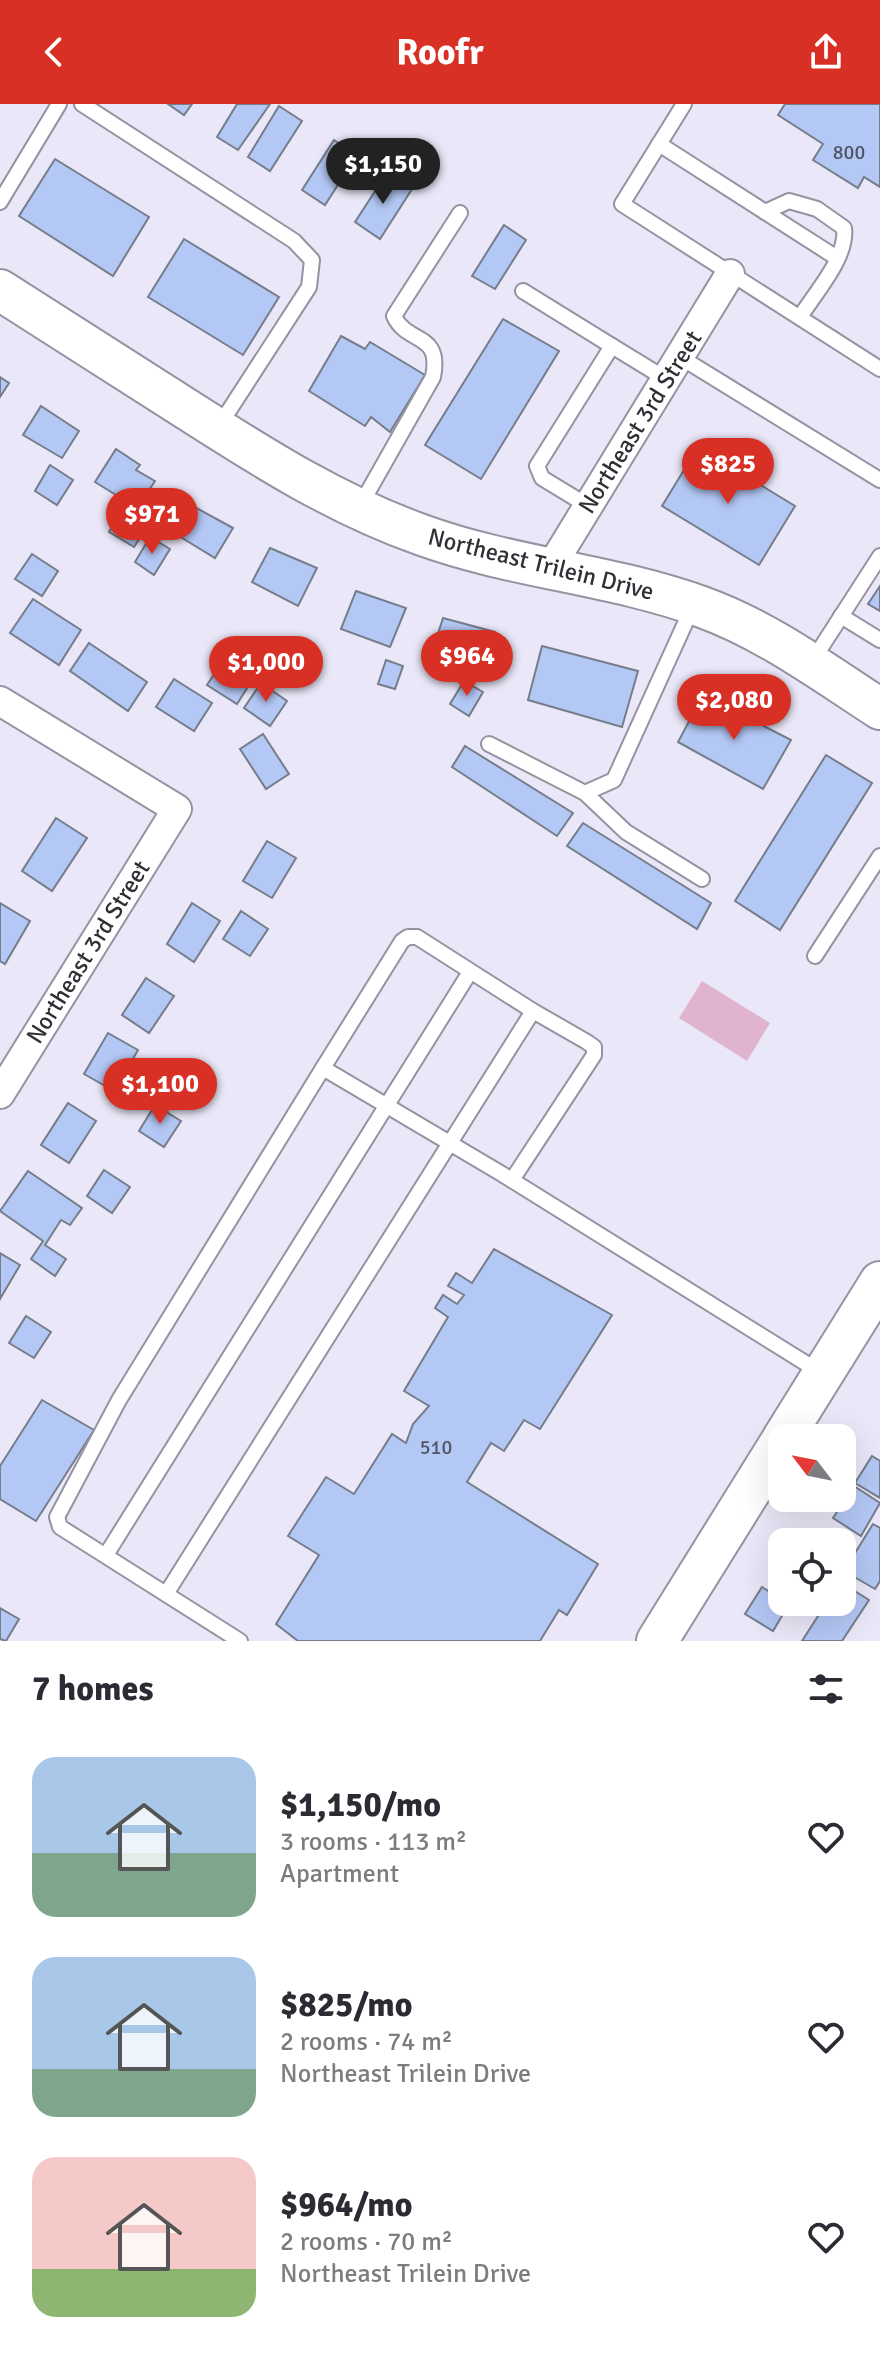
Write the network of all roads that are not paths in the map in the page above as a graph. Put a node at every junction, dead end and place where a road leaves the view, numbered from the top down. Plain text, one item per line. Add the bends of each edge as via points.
1 (59, 104) edge
2 (82, 104) edge
3 (684, 104) edge
4 (659, 144) junction
5 (0, 202) edge
6 (765, 212) junction
7 (460, 213) dead end
8 (837, 258) junction
9 (730, 274) junction
10 (0, 290) edge
11 (523, 291) dead end
12 (800, 317) junction
13 (612, 346) junction
14 (673, 368) junction
15 (880, 369) edge
16 (217, 429) junction
17 (880, 480) edge
18 (588, 506) junction
19 (357, 509) junction
20 (880, 556) edge
21 (549, 570) junction
22 (694, 604) junction
23 (841, 616) junction
24 (880, 640) edge
25 (810, 664) junction
26 (0, 701) edge
27 (880, 709) edge
28 (489, 744) dead end
29 (585, 793) junction
30 (880, 856) edge
31 (702, 879) dead end
32 (815, 956) dead end
33 (470, 972) junction
34 (533, 1011) junction
35 (323, 1068) junction
36 (0, 1094) edge
37 (387, 1106) junction
38 (448, 1142) junction
39 (512, 1180) junction
40 (880, 1282) edge
41 (823, 1374) junction
42 (791, 1424) edge
43 (768, 1462) edge
44 (106, 1555) junction
45 (166, 1594) junction
46 (240, 1641) edge
47 (657, 1641) edge

1 - 5 lane
2 - 16 lane via 294,241 312,260 309,287
3 - 4 lane
4 - 6 lane
4 - 9 lane via 622,204
6 - 8 lane
6 - 8 lane via 789,201 825,214 844,228
7 - 19 lane via 394,316 429,343 436,361 433,377
8 - 12 lane
9 - 12 lane
9 - 14 street, Northeast 3rd Street
10 - 16 street, Northeast Trilein Drive
11 - 13 lane
12 - 15 lane
13 - 14 lane
13 - 18 lane via 537,466 542,478
14 - 17 lane
14 - 18 street, Northeast 3rd Street
16 - 19 street, Northeast Trilein Drive
18 - 21 street, Northeast 3rd Street
19 - 21 street, Northeast Trilein Drive via 422,536
20 - 23 lane
21 - 22 street, Northeast Trilein Drive
22 - 25 street, Northeast Trilein Drive via 747,626
22 - 29 lane via 614,780
23 - 24 lane
23 - 25 lane
25 - 27 street, Northeast Trilein Drive
26 - 36 street, Northeast 3rd Street via 177,809
28 - 29 lane
29 - 31 lane via 626,832
30 - 32 lane
33 - 34 lane
33 - 35 lane via 417,937 408,937
33 - 37 lane
34 - 38 lane
34 - 39 lane via 594,1047 594,1055
35 - 37 lane
35 - 44 lane via 119,1400 57,1517 60,1527
37 - 38 lane
37 - 44 lane
38 - 39 lane
38 - 45 lane
39 - 41 lane
40 - 41 street
41 - 42 street
43 - 47 street
44 - 45 lane
45 - 46 lane

